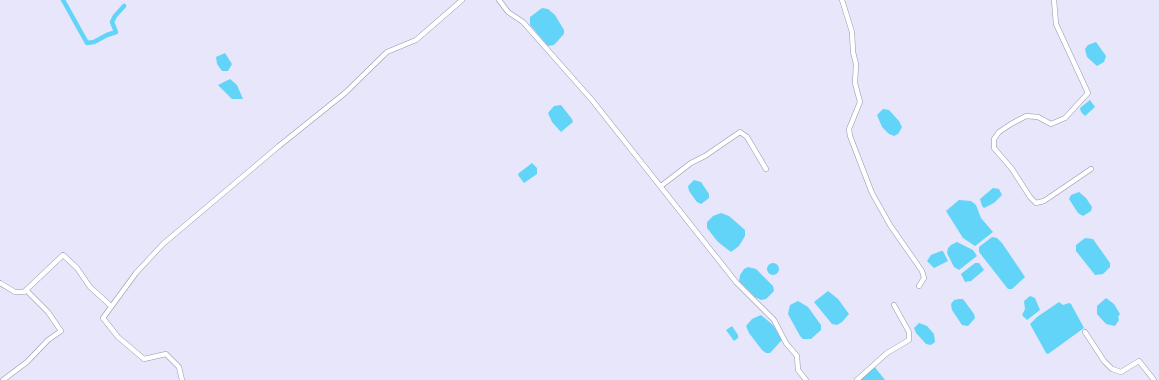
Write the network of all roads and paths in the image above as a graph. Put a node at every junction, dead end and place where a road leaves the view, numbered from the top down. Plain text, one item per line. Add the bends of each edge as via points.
1 (462, 0) edge
2 (499, 0) edge
3 (842, 0) edge
4 (1054, 0) edge
5 (766, 169) dead end
6 (1091, 169) dead end
7 (661, 186) junction
8 (0, 283) edge
9 (919, 286) dead end
10 (26, 290) junction
11 (894, 305) dead end
12 (111, 306) junction
13 (1085, 332) dead end
14 (3, 380) edge
15 (182, 380) edge
16 (806, 380) edge
17 (857, 380) edge
18 (1154, 380) edge

1 - 12 street via 416,40 387,52 332,106 279,146 163,244 136,272
2 - 7 street via 508,12 523,22 592,100
3 - 9 street via 852,32 852,52 856,64 855,83 860,102 849,129 850,136 872,193 890,225 922,271 924,278
4 - 6 street via 1056,24 1088,93 1065,118 1051,124 1038,117 1026,116 1011,124 994,139 994,148 1036,203 1049,199
5 - 7 street via 748,137 740,132 691,163
7 - 16 street via 736,282 774,320 786,343 797,356 798,370
8 - 10 street via 15,292
10 - 12 street via 63,255 77,268 90,287
10 - 14 street via 48,312 61,331
11 - 17 street via 909,332 909,340 875,362
12 - 15 street via 103,318 118,337 144,359 166,354 179,367
13 - 18 street via 1112,369 1121,372 1139,361

